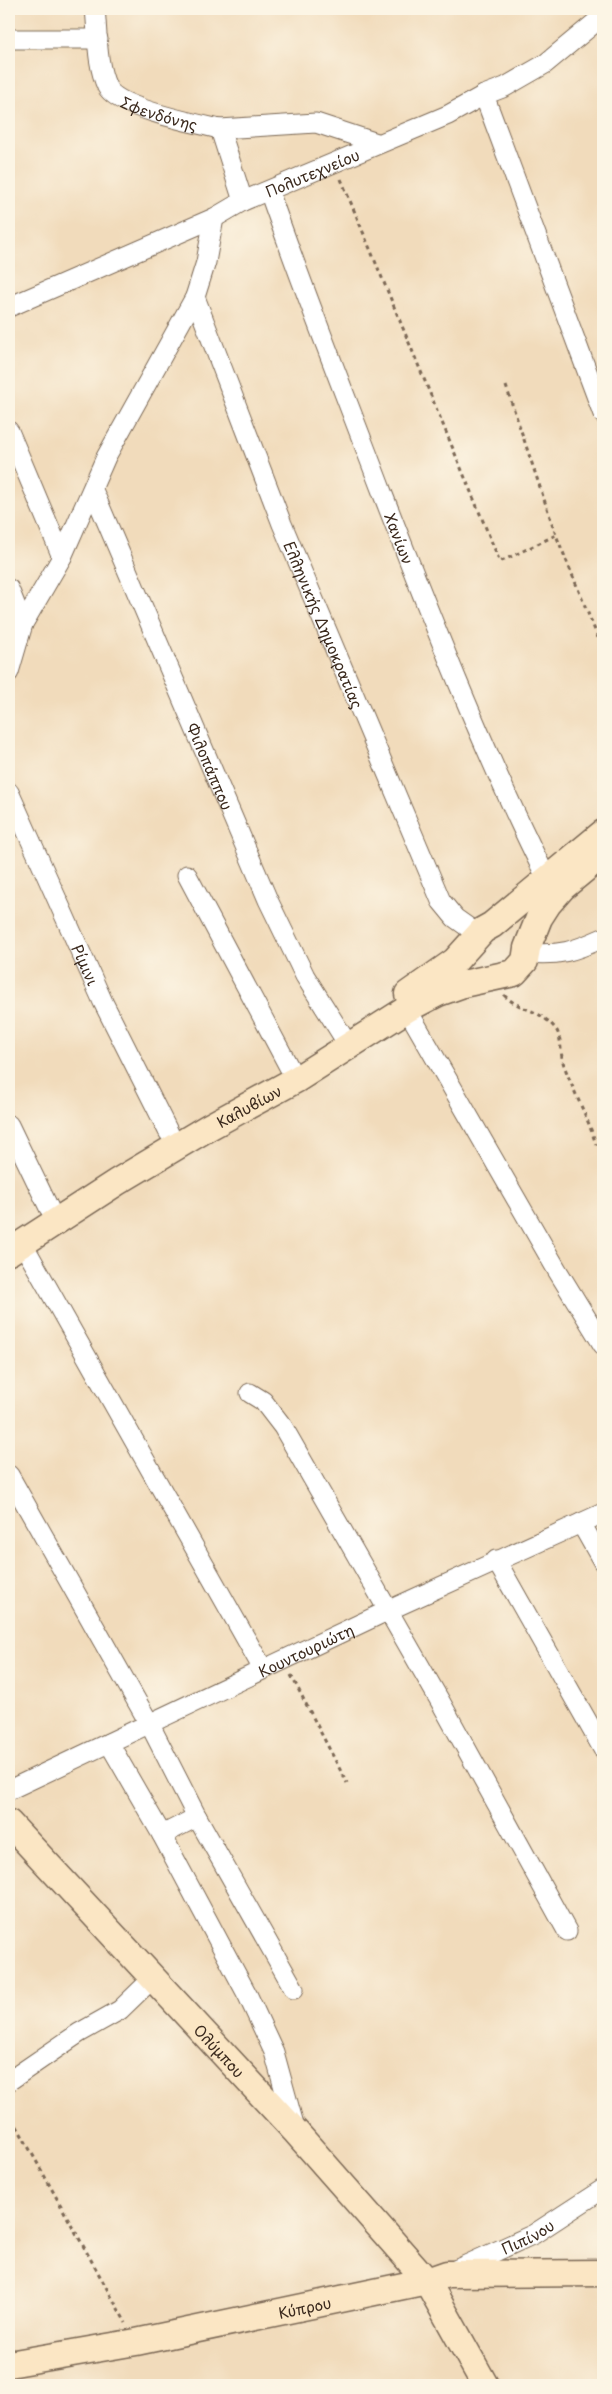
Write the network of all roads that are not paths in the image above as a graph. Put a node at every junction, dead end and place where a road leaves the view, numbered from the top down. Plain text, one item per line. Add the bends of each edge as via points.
1 (95, 9) edge
2 (603, 16) edge
3 (9, 39) edge
4 (98, 39) junction
5 (484, 95) junction
6 (220, 128) junction
7 (378, 143) junction
8 (269, 190) junction
9 (243, 200) junction
10 (214, 218) junction
11 (195, 298) junction
12 (9, 307) edge
13 (603, 414) edge
14 (9, 431) edge
15 (93, 490) junction
16 (62, 556) junction
17 (9, 589) edge
18 (24, 624) junction
19 (9, 672) edge
20 (9, 792) edge
21 (603, 833) edge
22 (603, 854) edge
23 (187, 875) dead end
24 (547, 879) junction
25 (483, 933) junction
26 (603, 938) edge
27 (527, 951) junction
28 (502, 976) junction
29 (407, 1010) junction
30 (342, 1035) junction
31 (290, 1067) junction
32 (9, 1125) edge
33 (169, 1132) junction
34 (49, 1208) junction
35 (13, 1244) edge
36 (603, 1345) edge
37 (250, 1393) dead end
38 (9, 1475) edge
39 (603, 1513) edge
40 (580, 1523) junction
41 (496, 1560) junction
42 (603, 1562) edge
43 (387, 1611) junction
44 (264, 1669) junction
45 (149, 1723) junction
46 (108, 1743) junction
47 (603, 1749) edge
48 (9, 1790) edge
49 (197, 1817) junction
50 (9, 1823) edge
51 (162, 1835) junction
52 (567, 1930) dead end
53 (153, 1978) junction
54 (294, 1989) dead end
55 (9, 2081) edge
56 (296, 2132) junction
57 (603, 2189) edge
58 (603, 2274) edge
59 (437, 2277) junction
60 (9, 2364) edge
61 (485, 2385) edge

1 - 4 street, Σφενδόνης
2 - 5 street, Πολυτεχνείου via 545,64
3 - 4 street
4 - 6 street, Σφενδόνης via 98,57 108,90 125,101 169,118
5 - 7 street, Πολυτεχνείου via 448,115
5 - 13 street
6 - 7 street via 316,123
6 - 9 street
7 - 8 street, Πολυτεχνείου
8 - 9 street, Πολυτεχνείου
8 - 24 street, Χανίων via 306,296 422,594 511,806
9 - 10 street, Πολυτεχνείου
10 - 11 street
10 - 12 street, Πολυτεχνείου
11 - 15 street via 106,457
11 - 25 street, Ελληνικής Δημοκρατίας via 282,524 441,901 456,918
14 - 16 street
15 - 16 street
15 - 30 street, Φιλοπάππου via 268,900 305,976
16 - 18 street
17 - 18 street
18 - 19 street
20 - 33 street, Ρίμινι via 103,1002
21 - 24 main road, Καλυβίων
22 - 27 main road, Καλυβίων via 548,904 539,918
23 - 31 street
24 - 25 main road, Καλυβίων
25 - 27 main road via 500,923 516,928 522,934
25 - 28 main road via 475,955 478,963 490,974
25 - 30 main road, Καλυβίων via 455,961 415,990
26 - 27 street via 572,952 544,955
27 - 28 main road, Καλυβίων via 521,968
28 - 29 main road, Καλυβίων via 463,984
29 - 35 main road, Καλυβίων via 305,1074
29 - 36 street
30 - 31 main road, Καλυβίων
31 - 33 main road, Καλυβίων
32 - 34 street
33 - 34 main road, Καλυβίων
34 - 35 main road, Καλυβίων
35 - 44 street
37 - 43 street via 262,1401 283,1427
38 - 45 street
39 - 40 street, Κουντουριώτη
40 - 41 street, Κουντουριώτη
40 - 42 street
41 - 43 street, Κουντουριώτη
41 - 47 street
43 - 44 street, Κουντουριώτη
43 - 52 street
44 - 45 street, Κουντουριώτη
45 - 46 street, Κουντουριώτη
45 - 49 street
46 - 48 street, Κουντουριώτη
46 - 51 street
49 - 51 street
49 - 54 street
50 - 53 main road, Ολύμπου
51 - 56 street via 274,2052
53 - 55 street via 120,2010 79,2033
53 - 56 main road, Ολύμπου
56 - 59 main road, Ολύμπου
57 - 59 street, Πιπίνου via 534,2234
58 - 59 main road, Κύπρου
59 - 60 main road, Κύπρου via 136,2342
59 - 61 main road, Ολύμπου

